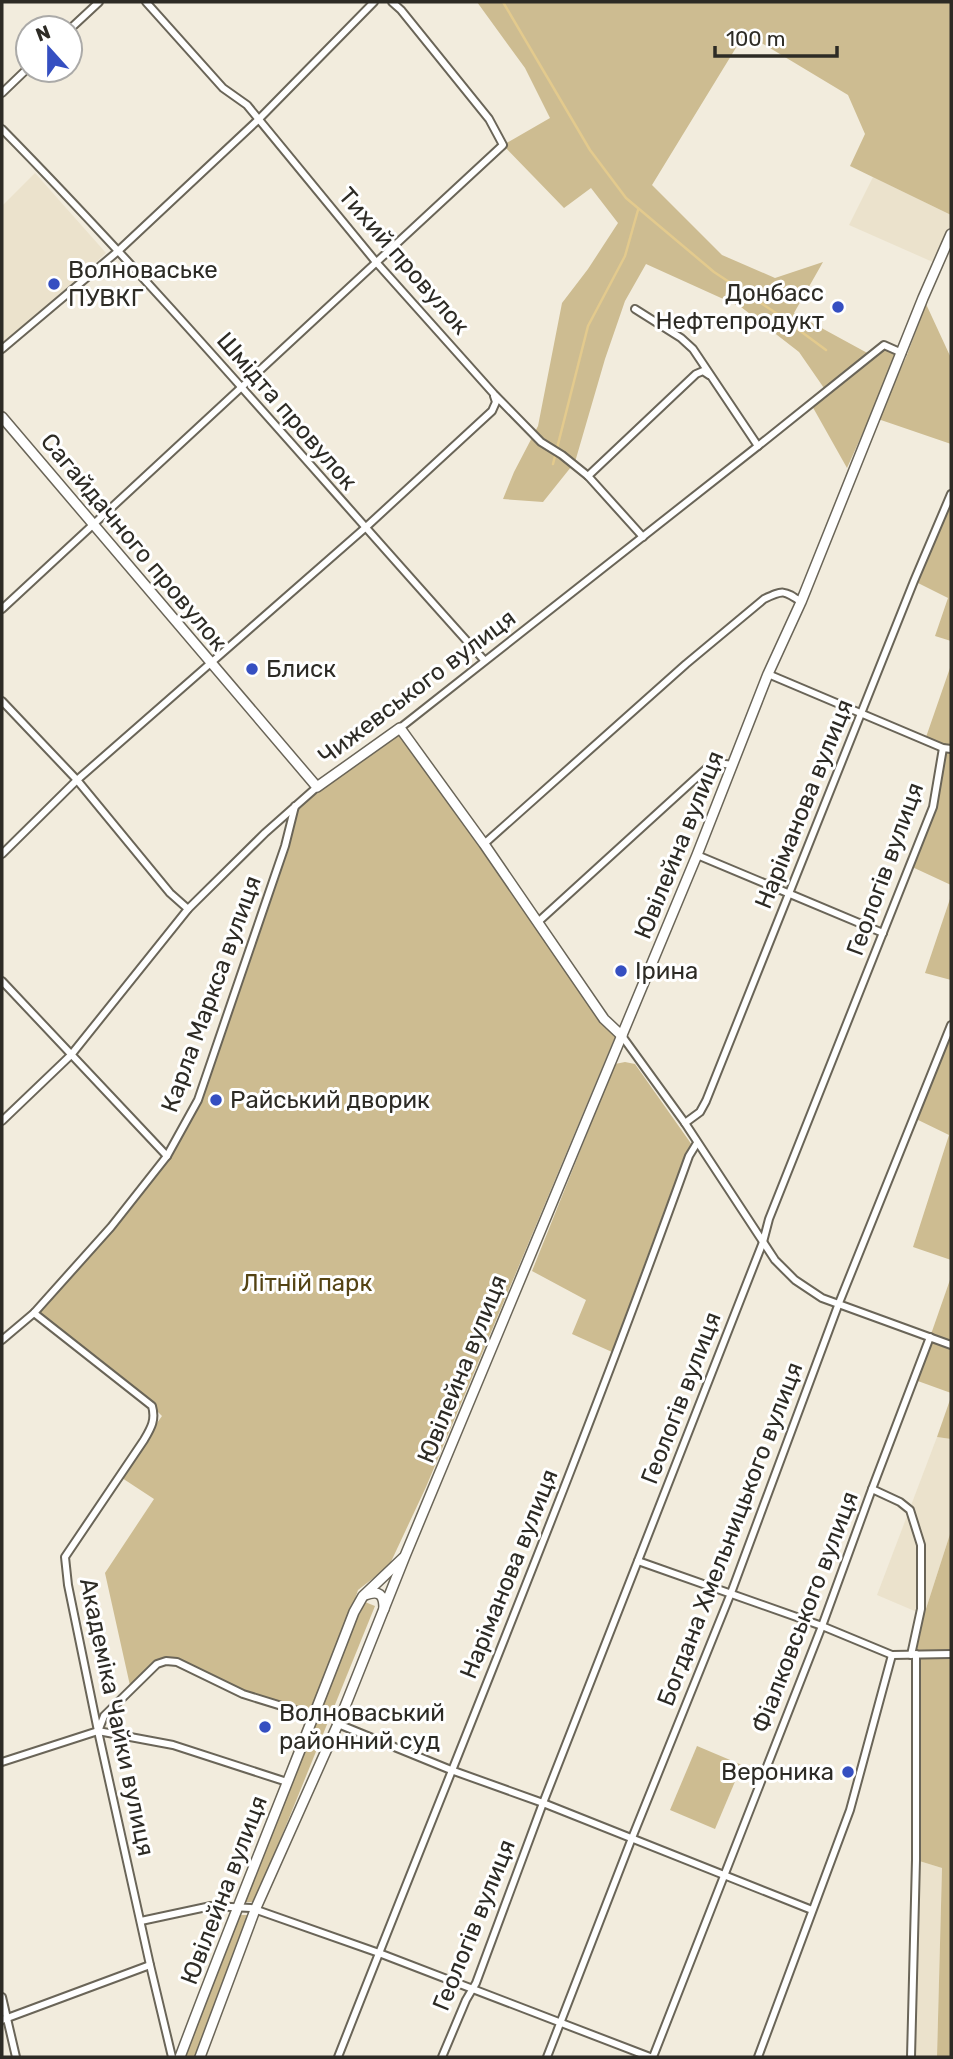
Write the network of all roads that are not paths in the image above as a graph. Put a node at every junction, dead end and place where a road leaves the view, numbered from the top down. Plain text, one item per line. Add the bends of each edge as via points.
1 (99, 2) edge
2 (146, 2) edge
3 (374, 2) edge
4 (393, 2) edge
5 (84, 16) edge
6 (259, 120) junction
7 (2, 129) edge
8 (951, 234) edge
9 (117, 252) junction
10 (376, 262) junction
11 (635, 309) dead end
12 (2, 349) edge
13 (902, 354) junction
14 (711, 376) junction
15 (242, 387) junction
16 (494, 394) junction
17 (2, 417) edge
18 (758, 446) junction
19 (588, 476) junction
20 (951, 494) edge
21 (93, 523) junction
22 (365, 528) junction
23 (643, 537) junction
24 (801, 602) junction
25 (2, 609) edge
26 (484, 660) junction
27 (211, 663) junction
28 (768, 674) junction
29 (2, 701) edge
30 (862, 713) junction
31 (400, 728) junction
32 (947, 749) edge
33 (733, 765) junction
34 (77, 780) junction
35 (317, 787) junction
36 (295, 806) junction
37 (484, 844) junction
38 (2, 854) edge
39 (697, 855) junction
40 (788, 894) junction
41 (188, 909) junction
42 (538, 922) junction
43 (883, 933) junction
44 (2, 981) edge
45 (951, 1025) edge
46 (622, 1036) junction
47 (71, 1055) junction
48 (2, 1121) edge
49 (685, 1123) junction
50 (697, 1143) junction
51 (167, 1156) junction
52 (763, 1242) junction
53 (839, 1303) junction
54 (34, 1313) junction
55 (930, 1337) junction
56 (2, 1340) edge
57 (951, 1345) edge
58 (872, 1489) junction
59 (405, 1556) junction
60 (638, 1560) junction
61 (731, 1593) junction
62 (363, 1596) junction
63 (384, 1611) junction
64 (822, 1626) junction
65 (914, 1654) junction
66 (951, 1654) edge
67 (892, 1655) junction
68 (314, 1716) junction
69 (338, 1724) junction
70 (98, 1731) junction
71 (2, 1762) edge
72 (451, 1770) junction
73 (287, 1782) junction
74 (543, 1803) junction
75 (632, 1838) junction
76 (726, 1875) junction
77 (237, 1907) junction
78 (256, 1910) junction
79 (812, 1910) junction
80 (141, 1921) junction
81 (379, 1953) junction
82 (150, 1965) junction
83 (472, 1988) junction
84 (2, 1997) edge
85 (4, 2019) edge
86 (560, 2022) junction
87 (16, 2057) edge
88 (172, 2057) edge
89 (180, 2057) edge
90 (200, 2057) edge
91 (338, 2057) edge
92 (442, 2057) edge
93 (547, 2057) edge
94 (652, 2057) edge
95 (758, 2057) edge
96 (912, 2057) edge

1 - 5 street
2 - 6 street, Тихий провулок via 223,88
3 - 6 street
4 - 10 street via 489,119 503,145
6 - 9 street
6 - 10 street, Тихий провулок
7 - 9 street, Шмідта провулок
8 - 13 street, Ювілейна вулиця
9 - 12 street
9 - 15 street, Шмідта провулок
10 - 15 street
10 - 16 street, Тихий провулок
11 - 14 street via 681,338
13 - 18 street, Чижевського вулиця via 884,345
13 - 24 street, Ювілейна вулиця
14 - 18 street
14 - 19 street via 703,371 696,374
15 - 21 street
15 - 22 street, Шмідта провулок
16 - 19 street, Тихий провулок via 541,442
16 - 22 street via 492,411
17 - 21 street, Сагайдачного провулок
18 - 23 street, Чижевського вулиця
19 - 23 street, Тихий провулок
20 - 30 street, Наріманова вулиця
21 - 25 street
21 - 27 street, Сагайдачного провулок
22 - 26 street, Шмідта провулок
22 - 27 street
23 - 26 street, Чижевського вулиця
24 - 28 street, Ювілейна вулиця
24 - 37 street via 786,592 764,599
26 - 31 street, Чижевського вулиця
27 - 34 street
27 - 35 street, Сагайдачного провулок
28 - 30 street
28 - 33 street, Ювілейна вулиця
29 - 34 street
30 - 32 street
30 - 40 street, Наріманова вулиця
31 - 35 street, Чижевського вулиця
31 - 37 street
32 - 43 street, Геологів вулиця via 933,807
33 - 39 street, Ювілейна вулиця
33 - 42 street via 717,763 706,769
34 - 38 street
34 - 41 street
35 - 36 street, Чижевського вулиця
36 - 41 street, Чижевського вулиця
36 - 51 street, Карла Маркса вулиця via 198,1100
37 - 42 street
39 - 40 street
39 - 46 street, Ювілейна вулиця
40 - 43 street
40 - 49 street, Наріманова вулиця via 706,1101
41 - 47 street, Чижевського вулиця
42 - 46 street via 604,1019
43 - 52 street, Геологів вулиця
44 - 47 street
45 - 53 street, Богдана Хмельницького вулиця
46 - 49 street
46 - 59 street, Ювілейна вулиця
47 - 48 street, Чижевського вулиця
47 - 51 street
49 - 50 street
50 - 52 street
50 - 72 street, Наріманова вулиця
51 - 54 street, Карла Маркса вулиця
52 - 53 street via 801,1285
52 - 60 street, Геологів вулиця
53 - 55 street
53 - 61 street, Богдана Хмельницького вулиця
54 - 56 street, Карла Маркса вулиця
54 - 70 street, Академіка Чайки вулиця via 152,1406 154,1415 152,1426 65,1557
55 - 57 street
55 - 58 street, Фіалковського вулиця
58 - 64 street, Фіалковського вулиця
58 - 65 street via 910,1510 921,1545 921,1609
59 - 62 street, Ювілейна вулиця
59 - 63 street, Ювілейна вулиця
60 - 61 street
60 - 74 street, Геологів вулиця
61 - 64 street
61 - 75 street, Богдана Хмельницького вулиця
62 - 63 street via 378,1593
62 - 68 street, Ювілейна вулиця
63 - 69 street, Ювілейна вулиця
64 - 67 street
64 - 76 street, Фіалковського вулиця
65 - 66 street
65 - 67 street
65 - 96 street
67 - 79 street via 850,1810
68 - 70 street via 243,1694 166,1661 157,1664 104,1716
68 - 73 street, Ювілейна вулиця
69 - 72 street
69 - 78 street, Ювілейна вулиця
70 - 71 street
70 - 73 street via 173,1745
70 - 80 street, Академіка Чайки вулиця
72 - 74 street
72 - 81 street, Наріманова вулиця
73 - 77 street, Ювілейна вулиця
74 - 75 street
74 - 83 street, Геологів вулиця
75 - 76 street
75 - 86 street, Богдана Хмельницького вулиця
76 - 79 street
76 - 94 street, Фіалковського вулиця
77 - 78 street
77 - 80 street via 211,1906
77 - 89 street, Ювілейна вулиця
78 - 81 street
78 - 90 street, Ювілейна вулиця
79 - 95 street
80 - 82 street, Академіка Чайки вулиця
81 - 83 street
81 - 91 street, Наріманова вулиця
82 - 85 street
82 - 88 street, Академіка Чайки вулиця
83 - 86 street
83 - 92 street, Геологів вулиця
84 - 85 street
85 - 87 street
86 - 93 street, Богдана Хмельницького вулиця
86 - 94 street

